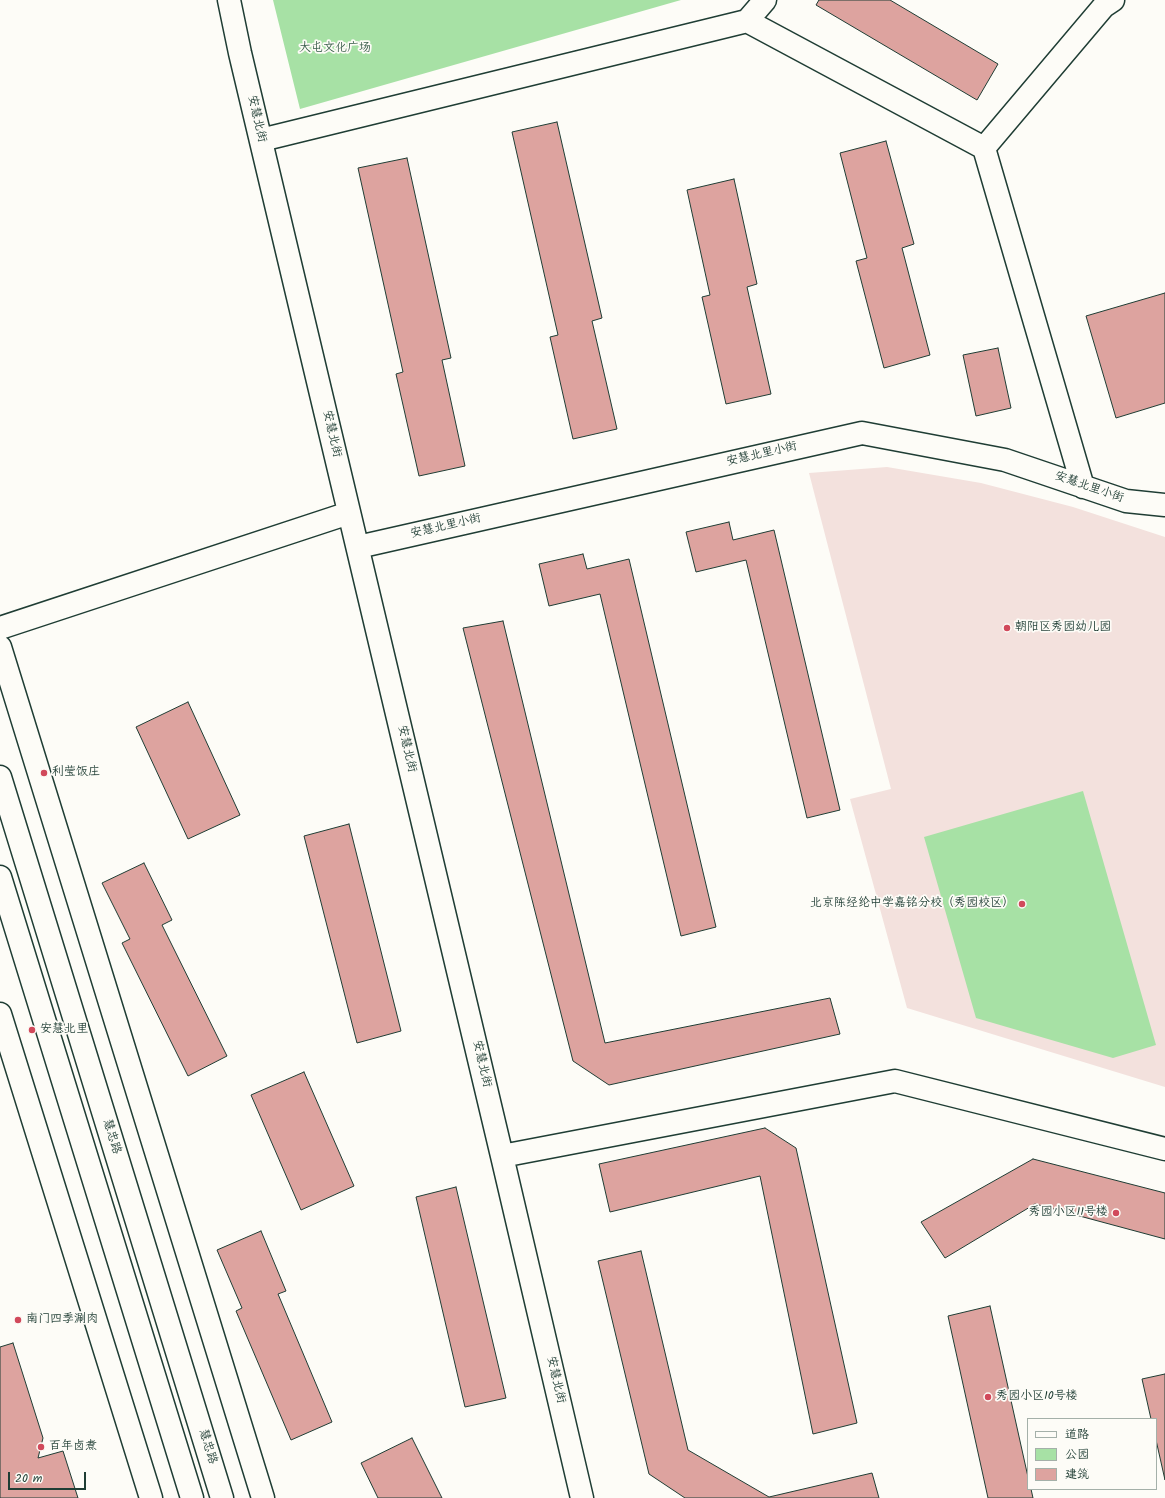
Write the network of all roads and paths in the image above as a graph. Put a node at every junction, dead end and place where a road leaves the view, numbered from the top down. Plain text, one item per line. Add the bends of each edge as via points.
1 (229, 0) edge
2 (766, 0) edge
3 (1113, 0) edge
4 (747, 21) junction
5 (261, 140) junction
6 (984, 148) junction
7 (1083, 487) junction
8 (1165, 505) edge
9 (350, 513) junction
10 (358, 547) junction
11 (0, 628) edge
12 (0, 647) edge
13 (0, 776) edge
14 (0, 878) edge
15 (0, 1014) edge
16 (1165, 1149) edge
17 (502, 1156) junction
18 (151, 1498) edge
19 (192, 1498) edge
20 (222, 1498) edge
21 (263, 1498) edge
22 (582, 1498) edge

1 - 5 street, 安慧北街
2 - 4 street
3 - 6 street via 1104,6
4 - 5 street
4 - 6 street
5 - 9 street, 安慧北街
6 - 7 street
7 - 8 street, 安慧北里小街 via 1126,501
7 - 10 street, 安慧北里小街 via 1005,460 862,433
9 - 10 street, 安慧北街
9 - 11 street
10 - 17 street, 安慧北街
12 - 21 street
13 - 20 street, 慧忠路
14 - 19 street
15 - 18 street
16 - 17 street via 895,1081
17 - 22 street, 安慧北街

